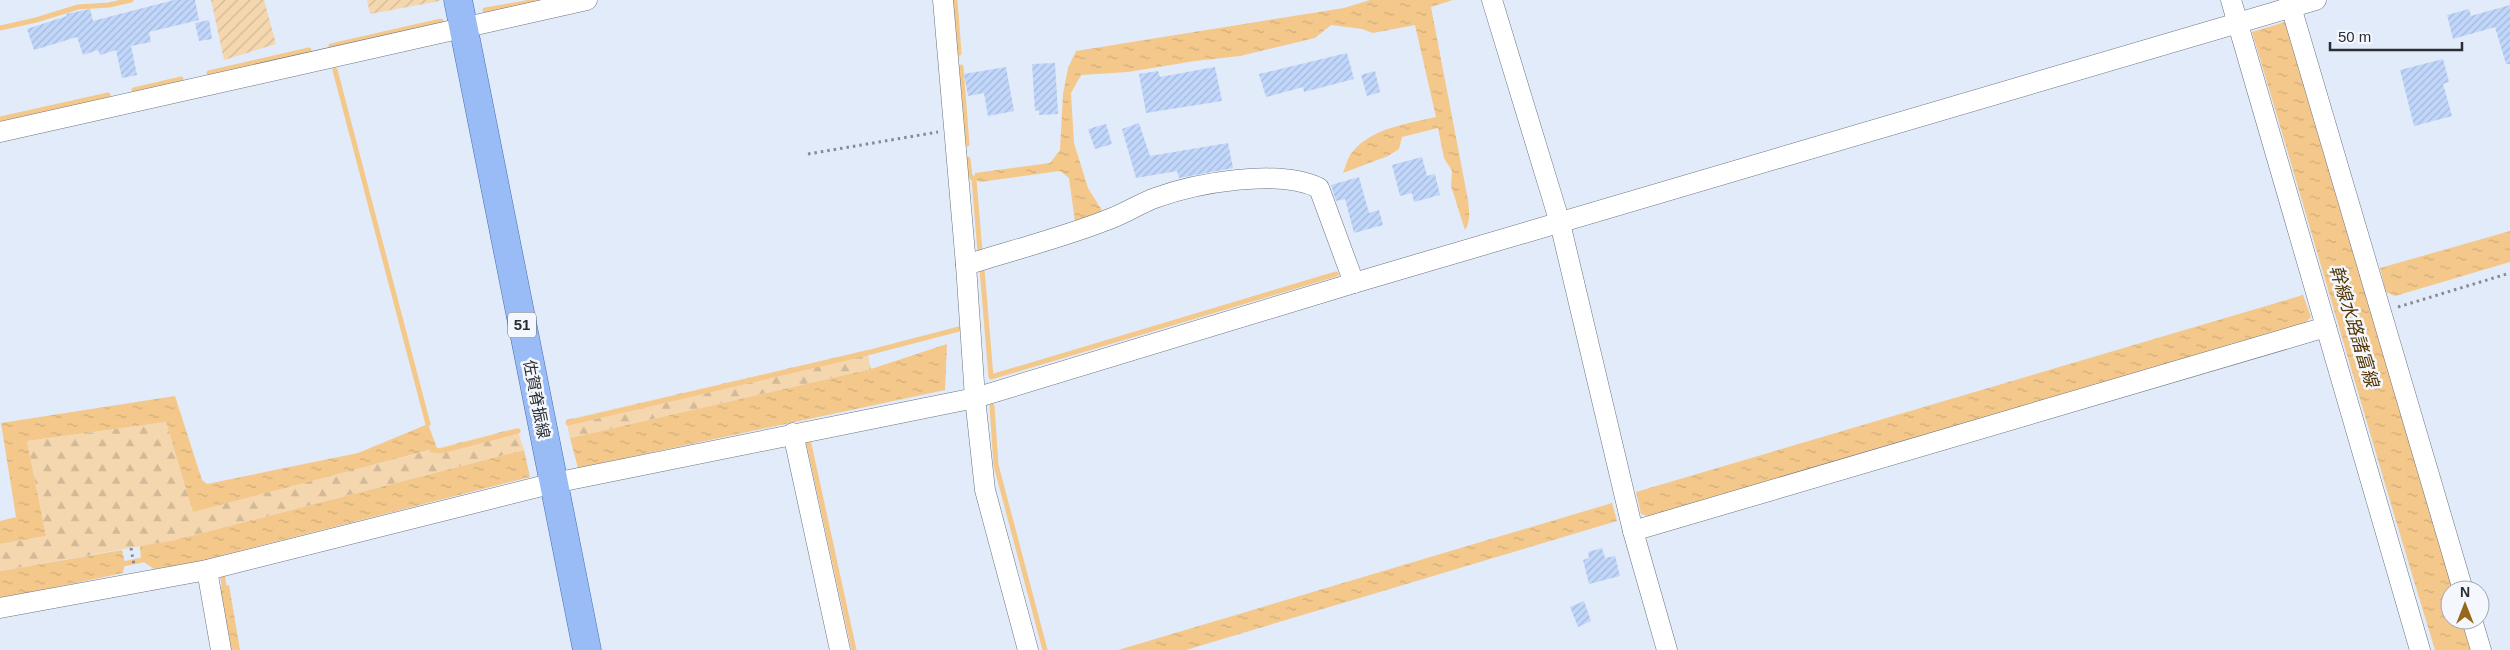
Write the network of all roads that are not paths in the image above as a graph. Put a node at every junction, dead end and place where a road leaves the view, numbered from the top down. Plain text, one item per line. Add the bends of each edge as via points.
1 (458, 0) edge
2 (587, 0) edge
3 (943, 0) edge
4 (1492, 0) edge
5 (2230, 0) edge
6 (2316, 0) edge
7 (2286, 6) edge
8 (2245, 21) junction
9 (463, 27) junction
10 (0, 132) edge
11 (1560, 223) junction
12 (966, 265) junction
13 (1354, 283) junction
14 (2326, 327) junction
15 (975, 398) junction
16 (793, 434) junction
17 (554, 483) junction
18 (1633, 531) junction
19 (207, 570) junction
20 (2460, 580) edge
21 (0, 608) edge
22 (2475, 630) edge
23 (221, 650) edge
24 (587, 650) edge
25 (840, 650) edge
26 (1028, 650) edge
27 (1667, 650) edge
28 (2420, 650) edge
29 (2481, 650) edge

1 - 9 main road, 佐賀脊振線 / 51
2 - 9 street
3 - 12 street
4 - 11 street
5 - 8 street
6 - 7 street
7 - 8 street
7 - 20 street
8 - 11 street
8 - 14 street
9 - 10 street
9 - 17 main road, 佐賀脊振線 / 51
11 - 13 street
11 - 18 street
12 - 13 street via 1108,220 1155,198 1204,185 1246,179 1286,180 1308,182 1319,188
12 - 15 street
13 - 15 street
14 - 18 street
14 - 28 street
15 - 16 street
15 - 26 street via 985,490
16 - 17 street
16 - 25 street
17 - 19 street
17 - 24 main road, 佐賀脊振線 / 51
18 - 27 street
19 - 21 street
19 - 23 street
22 - 29 street

